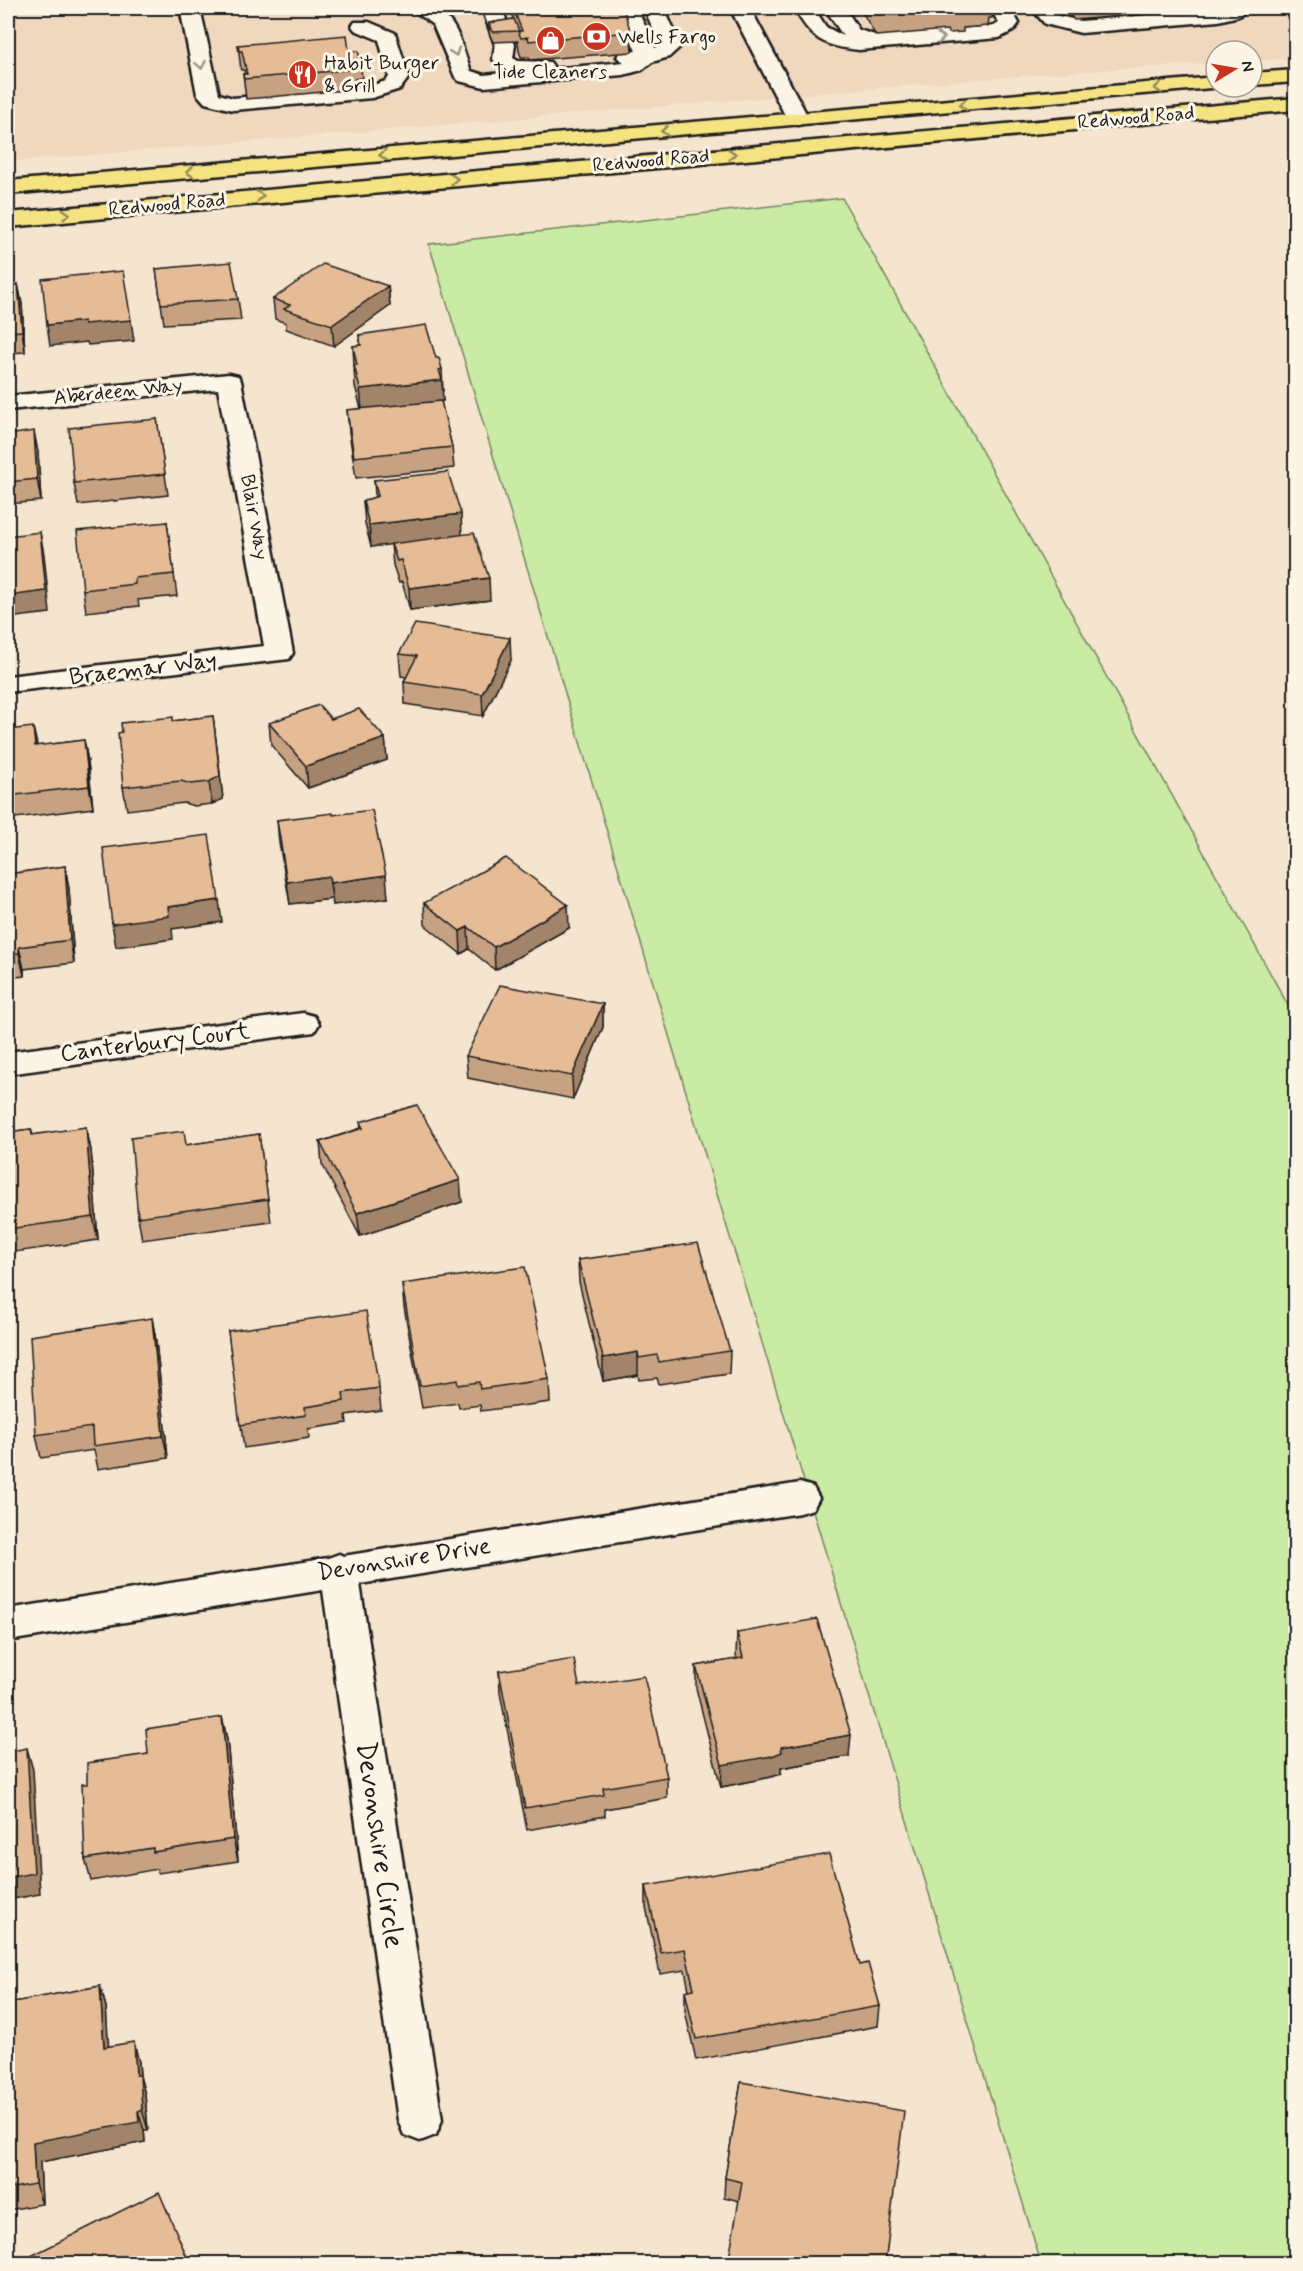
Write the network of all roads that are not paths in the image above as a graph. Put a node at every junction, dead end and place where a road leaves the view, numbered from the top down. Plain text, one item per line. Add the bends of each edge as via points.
1 (190, 8) edge
2 (421, 8) edge
3 (492, 8) edge
4 (627, 8) edge
5 (654, 8) edge
6 (740, 8) edge
7 (804, 8) edge
8 (835, 8) edge
9 (1000, 8) edge
10 (1041, 8) edge
11 (1238, 8) edge
12 (362, 26) dead end
13 (883, 43) junction
14 (646, 56) junction
15 (1296, 76) edge
16 (1264, 78) edge
17 (1204, 83) edge
18 (1296, 104) edge
19 (798, 119) junction
20 (8, 188) edge
21 (8, 220) edge
22 (229, 381) joint
23 (8, 404) edge
24 (279, 653) joint
25 (8, 684) edge
26 (303, 1024) dead end
27 (8, 1063) edge
28 (800, 1498) dead end
29 (339, 1570) junction
30 (8, 1625) edge
31 (420, 2120) dead end

1 -> 12 street via 207,94 233,104 372,92 393,85 399,77 388,37
2 -> 14 street via 442,22 462,73 474,80 623,69
3 - 14 street via 505,45 503,59 515,67
4 - 14 street
5 - 14 street via 670,46 664,52
6 - 19 street
7 - 13 street via 817,30 828,38 859,44
8 - 13 street via 852,34
13 -> 9 street via 999,32 1009,22
10 - 11 street via 1052,20 1081,27 1218,15
15 - 16 main road
17 -> 19 main road, Redwood Road
21 -> 18 main road, Redwood Road
19 -> 20 main road, Redwood Road
22 - 23 street, Aberdeen Way
22 - 24 street, Blair Way
24 - 25 street, Braemar Way
26 - 27 street, Canterbury Court
28 - 29 street, Devonshire Drive
29 - 30 street, Devonshire Drive
29 - 31 street, Devonshire Circle

